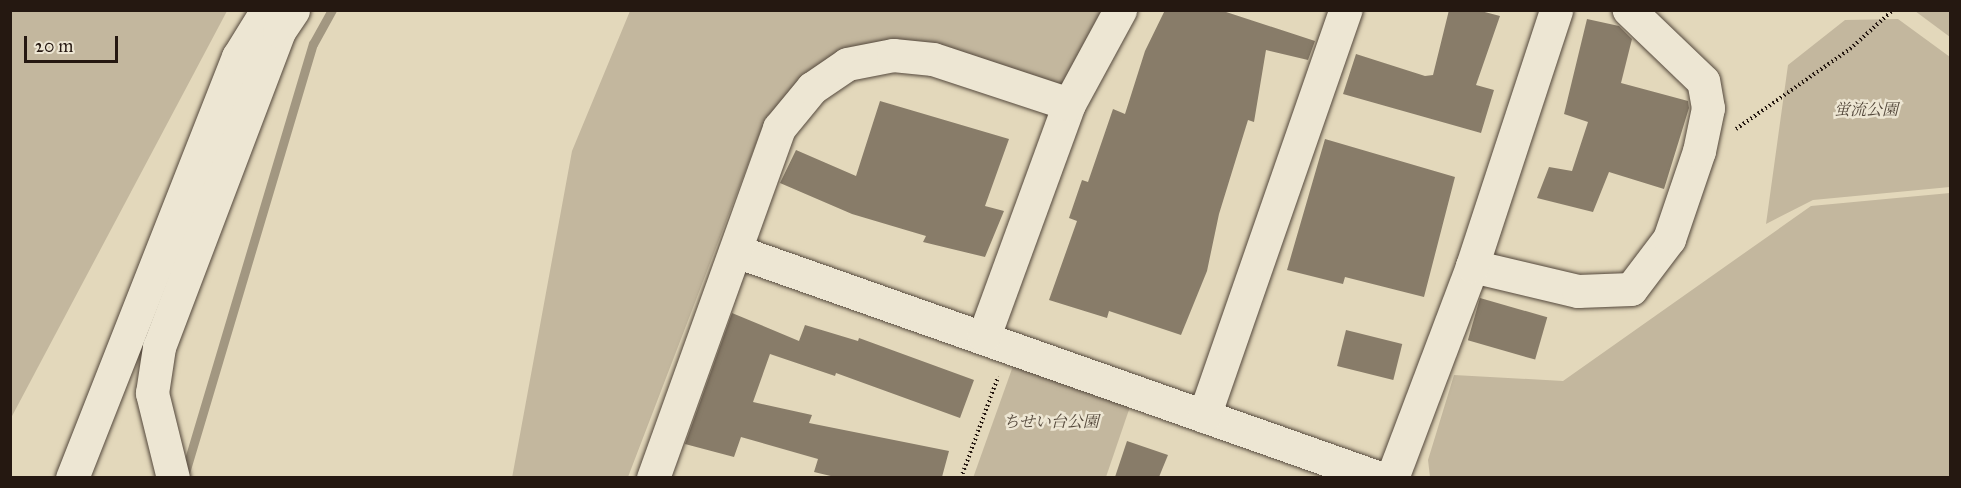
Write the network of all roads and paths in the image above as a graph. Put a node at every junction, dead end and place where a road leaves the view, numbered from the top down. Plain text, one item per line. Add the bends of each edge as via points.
1 (267, 10) edge
2 (293, 10) edge
3 (1120, 10) edge
4 (1346, 10) edge
5 (1556, 10) edge
6 (1629, 10) edge
7 (1893, 10) edge
8 (1069, 104) junction
9 (1699, 151) junction
10 (736, 251) junction
11 (1472, 266) junction
12 (996, 341) junction
13 (1204, 416) junction
14 (72, 477) edge
15 (173, 477) edge
16 (653, 477) edge
17 (961, 477) edge
18 (1380, 477) edge
19 (1392, 477) edge

1 - 14 street via 238,57
2 - 15 street via 279,32 159,347 152,393
3 - 8 street
4 - 13 street
5 - 11 street
6 - 9 street via 1703,81 1708,108
7 - 9 path via 1850,49 1760,115
8 - 10 street via 933,59 893,55 847,64 812,88 779,128
8 - 12 street
9 - 11 street via 1669,239 1631,290 1578,291
10 - 12 street
10 - 16 street
11 - 19 street
12 - 13 street
12 - 17 path
13 - 18 street

